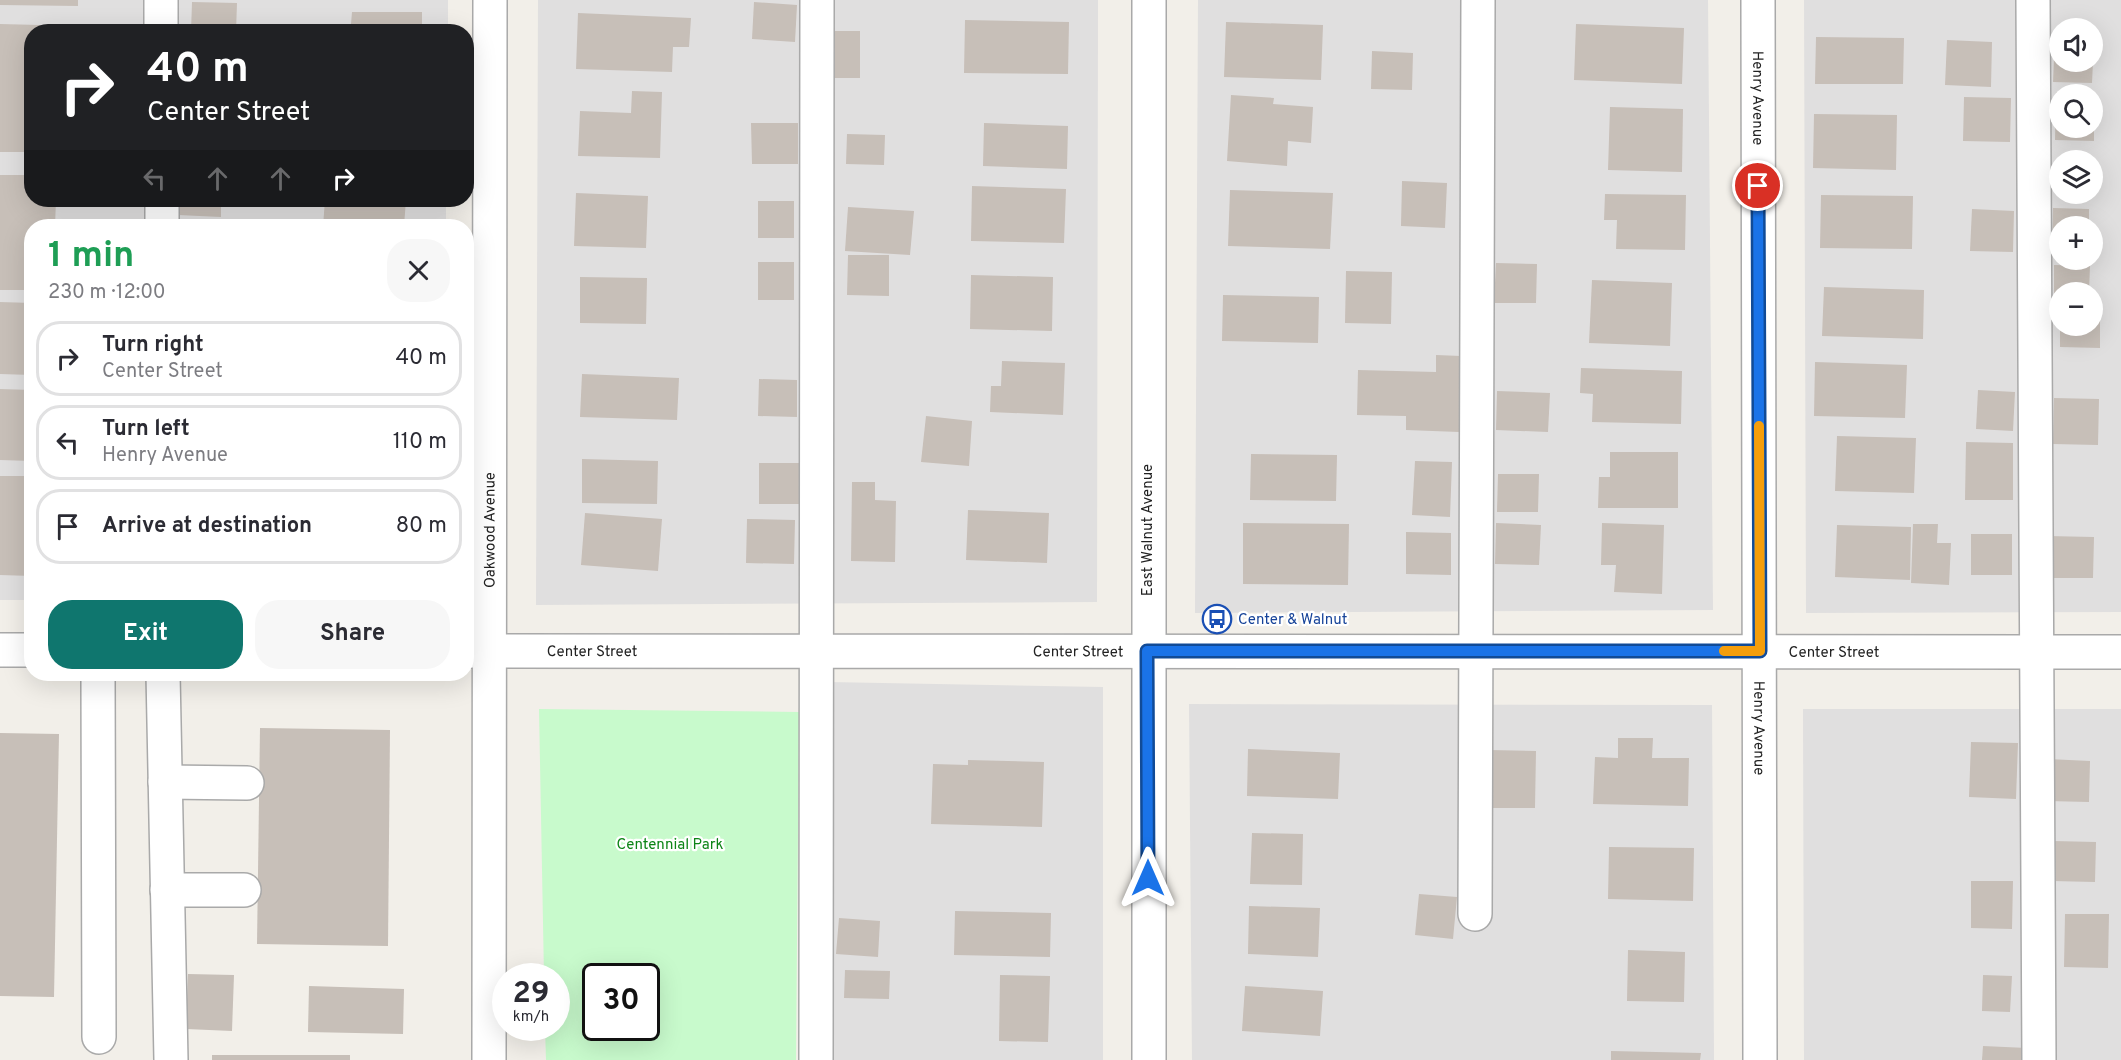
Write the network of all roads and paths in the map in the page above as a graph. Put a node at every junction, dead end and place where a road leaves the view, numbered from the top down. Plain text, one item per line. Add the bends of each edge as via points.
1 (161, 0) edge
2 (490, 0) edge
3 (817, 0) edge
4 (1149, 0) edge
5 (1478, 0) edge
6 (1758, 0) edge
7 (2033, 0) edge
8 (161, 24) edge
9 (0, 650) edge
10 (24, 650) edge
11 (478, 651) edge
12 (815, 651) junction
13 (1147, 651) junction
14 (1475, 651) junction
15 (1760, 651) junction
16 (2037, 651) junction
17 (2121, 652) edge
18 (98, 681) edge
19 (163, 681) edge
20 (165, 782) junction
21 (247, 783) dead end
22 (167, 890) junction
23 (244, 890) dead end
24 (1475, 914) dead end
25 (99, 1037) dead end
26 (171, 1060) edge
27 (489, 1060) edge
28 (816, 1060) edge
29 (1149, 1060) edge
30 (1760, 1060) edge
31 (2039, 1060) edge

1 - 8 street
2 - 11 street, Oakwood Avenue
3 - 12 street
4 - 13 street, East Walnut Avenue
5 - 14 street
6 - 15 street, Henry Avenue
7 - 16 street
9 - 10 street
11 - 12 street, Center Street
11 - 27 street, Oakwood Avenue
12 - 13 street, Center Street
12 - 28 street
13 - 14 street, Center Street
13 - 29 street, East Walnut Avenue
14 - 15 street, Center Street
14 - 24 street
15 - 16 street, Center Street
15 - 30 street, Henry Avenue
16 - 17 street, Center Street
16 - 31 street
18 - 25 street
19 - 20 street
20 - 21 street
20 - 22 street
22 - 23 street
22 - 26 street

